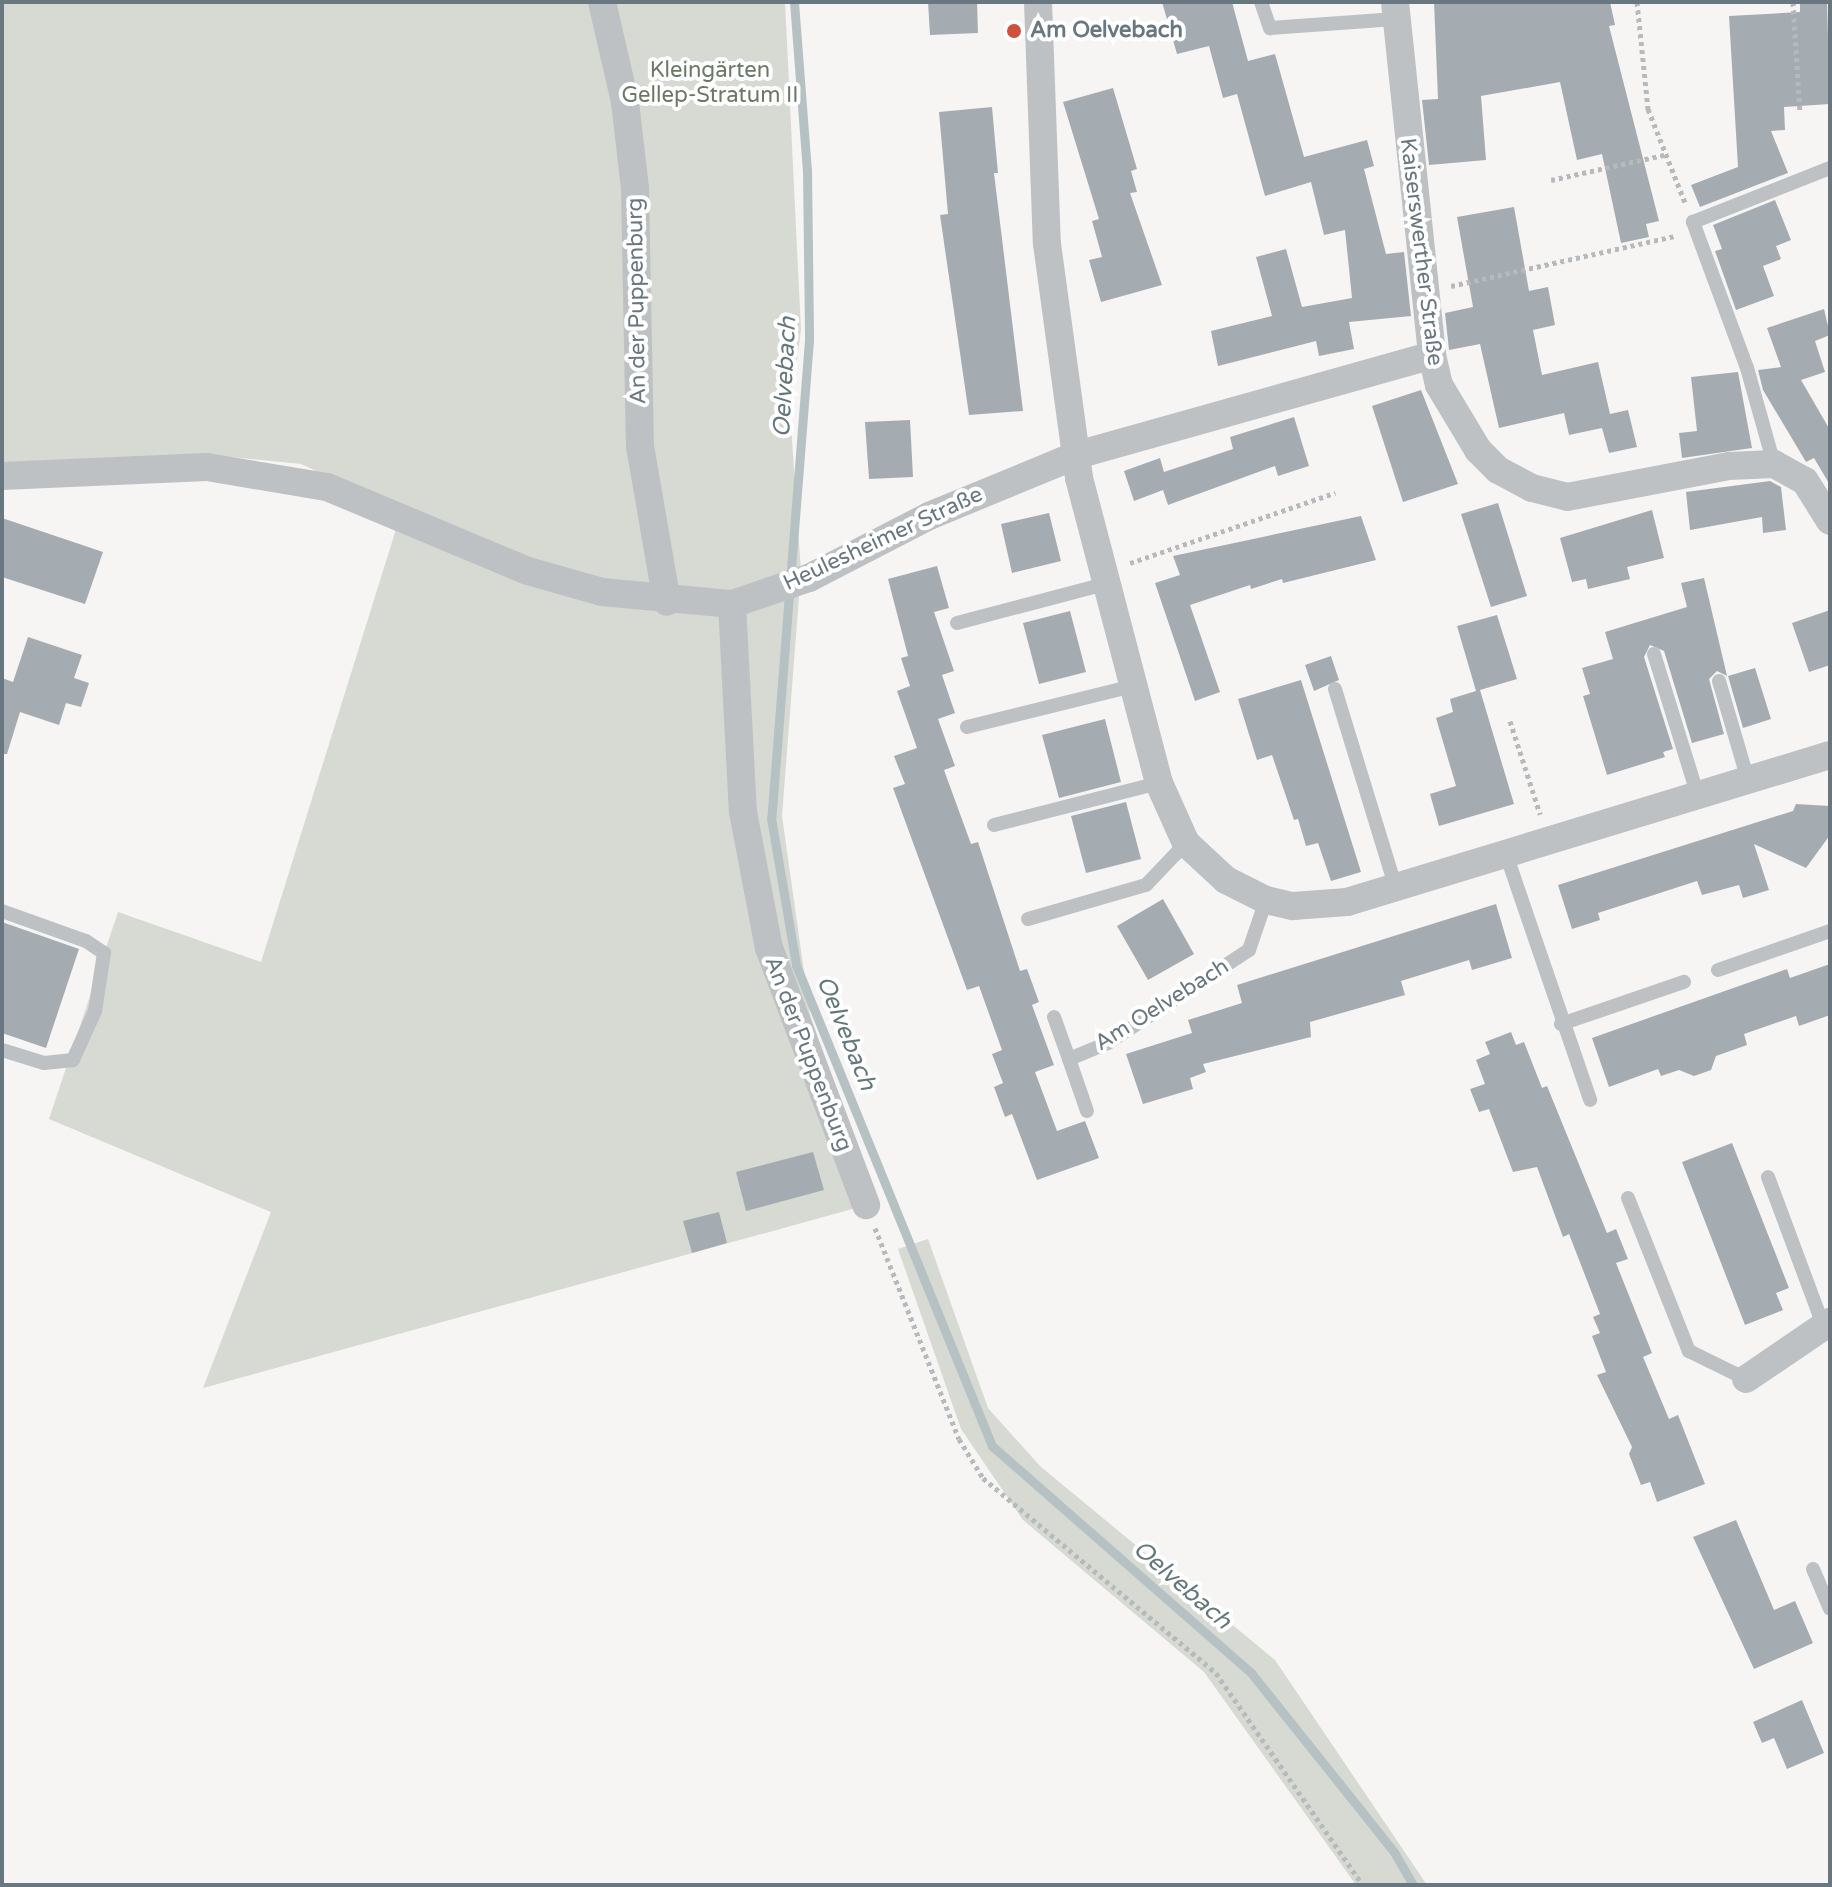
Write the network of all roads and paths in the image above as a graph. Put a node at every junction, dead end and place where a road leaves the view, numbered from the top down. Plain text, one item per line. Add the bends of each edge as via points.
1 (602, 2) edge
2 (1038, 2) edge
3 (1261, 2) edge
4 (1637, 2) edge
5 (1793, 2) edge
6 (1396, 10) edge
7 (1800, 112) dead end
8 (1664, 155) junction
9 (1830, 168) edge
10 (1551, 180) dead end
11 (1694, 226) junction
12 (1422, 292) junction
13 (1432, 355) junction
14 (1077, 455) junction
15 (1774, 464) junction
16 (2, 476) edge
17 (1335, 493) dead end
18 (1830, 521) edge
19 (1104, 578) junction
20 (667, 602) junction
21 (732, 604) junction
22 (957, 623) dead end
23 (1654, 654) dead end
24 (1719, 681) dead end
25 (1133, 686) junction
26 (1335, 689) dead end
27 (1510, 721) dead end
28 (967, 727) dead end
29 (1830, 755) edge
30 (1748, 780) junction
31 (1159, 783) junction
32 (1698, 796) junction
33 (994, 825) dead end
34 (1549, 841) junction
35 (1186, 843) junction
36 (1506, 854) junction
37 (1396, 888) junction
38 (1266, 900) junction
39 (2, 911) edge
40 (1028, 919) dead end
41 (1830, 931) edge
42 (1718, 970) dead end
43 (1684, 982) dead end
44 (1054, 1017) dead end
45 (1561, 1024) junction
46 (2, 1050) edge
47 (1069, 1059) junction
48 (1590, 1100) dead end
49 (1087, 1111) dead end
50 (1768, 1177) dead end
51 (1628, 1198) dead end
52 (866, 1205) joint
53 (1827, 1323) edge
54 (1746, 1379) joint
55 (1813, 1569) dead end
56 (1830, 1609) edge
57 (1363, 1885) edge

1 - 20 street, An der Puppenburg via 625,102 635,189 640,446
2 - 14 street via 1047,244
3 - 6 lane, Kaiserswerther Straße via 1270,28
4 - 8 path via 1648,109
5 - 7 path
6 - 12 street, Kaiserswerther Straße
8 - 10 path
8 - 11 path
9 - 11 lane
11 - 12 path
11 - 15 lane via 1747,368
12 - 13 street, Kaiserswerther Straße
13 - 14 street, Heulesheimer Straße
13 - 15 street, Kaiserswerther Straße via 1439,385 1478,450 1498,470 1532,488 1567,497 1729,466
14 - 19 street
14 - 21 street, Heulesheimer Straße via 929,516 809,578
15 - 18 street via 1805,481
16 - 20 street, Heulesheimer Straße via 207,467 327,487 528,571 602,592
17 - 19 path
19 - 22 lane
19 - 25 street
20 - 21 street, Heulesheimer Straße
21 - 52 street, An der Puppenburg via 743,812 769,948
23 - 32 lane
24 - 30 lane
25 - 28 lane
25 - 31 street
26 - 37 lane
27 - 34 path
29 - 30 street
30 - 32 street
31 - 33 lane
31 - 35 street
32 - 34 street
34 - 36 street
35 - 38 street via 1226,880
35 - 40 lane via 1146,885
36 - 37 street
36 - 45 lane
37 - 38 street via 1347,902 1293,906
38 - 47 lane, Am Oelvebach via 1249,950 1108,1043
39 - 46 lane via 86,941 104,953 95,1011 73,1060 44,1063
41 - 42 lane
43 - 45 lane
44 - 47 lane, Am Oelvebach
45 - 48 lane
47 - 49 lane, Am Oelvebach
50 - 53 lane
51 - 54 lane via 1689,1351
52 - 57 path via 959,1439 983,1478 1216,1673
53 - 54 street
55 - 56 lane

